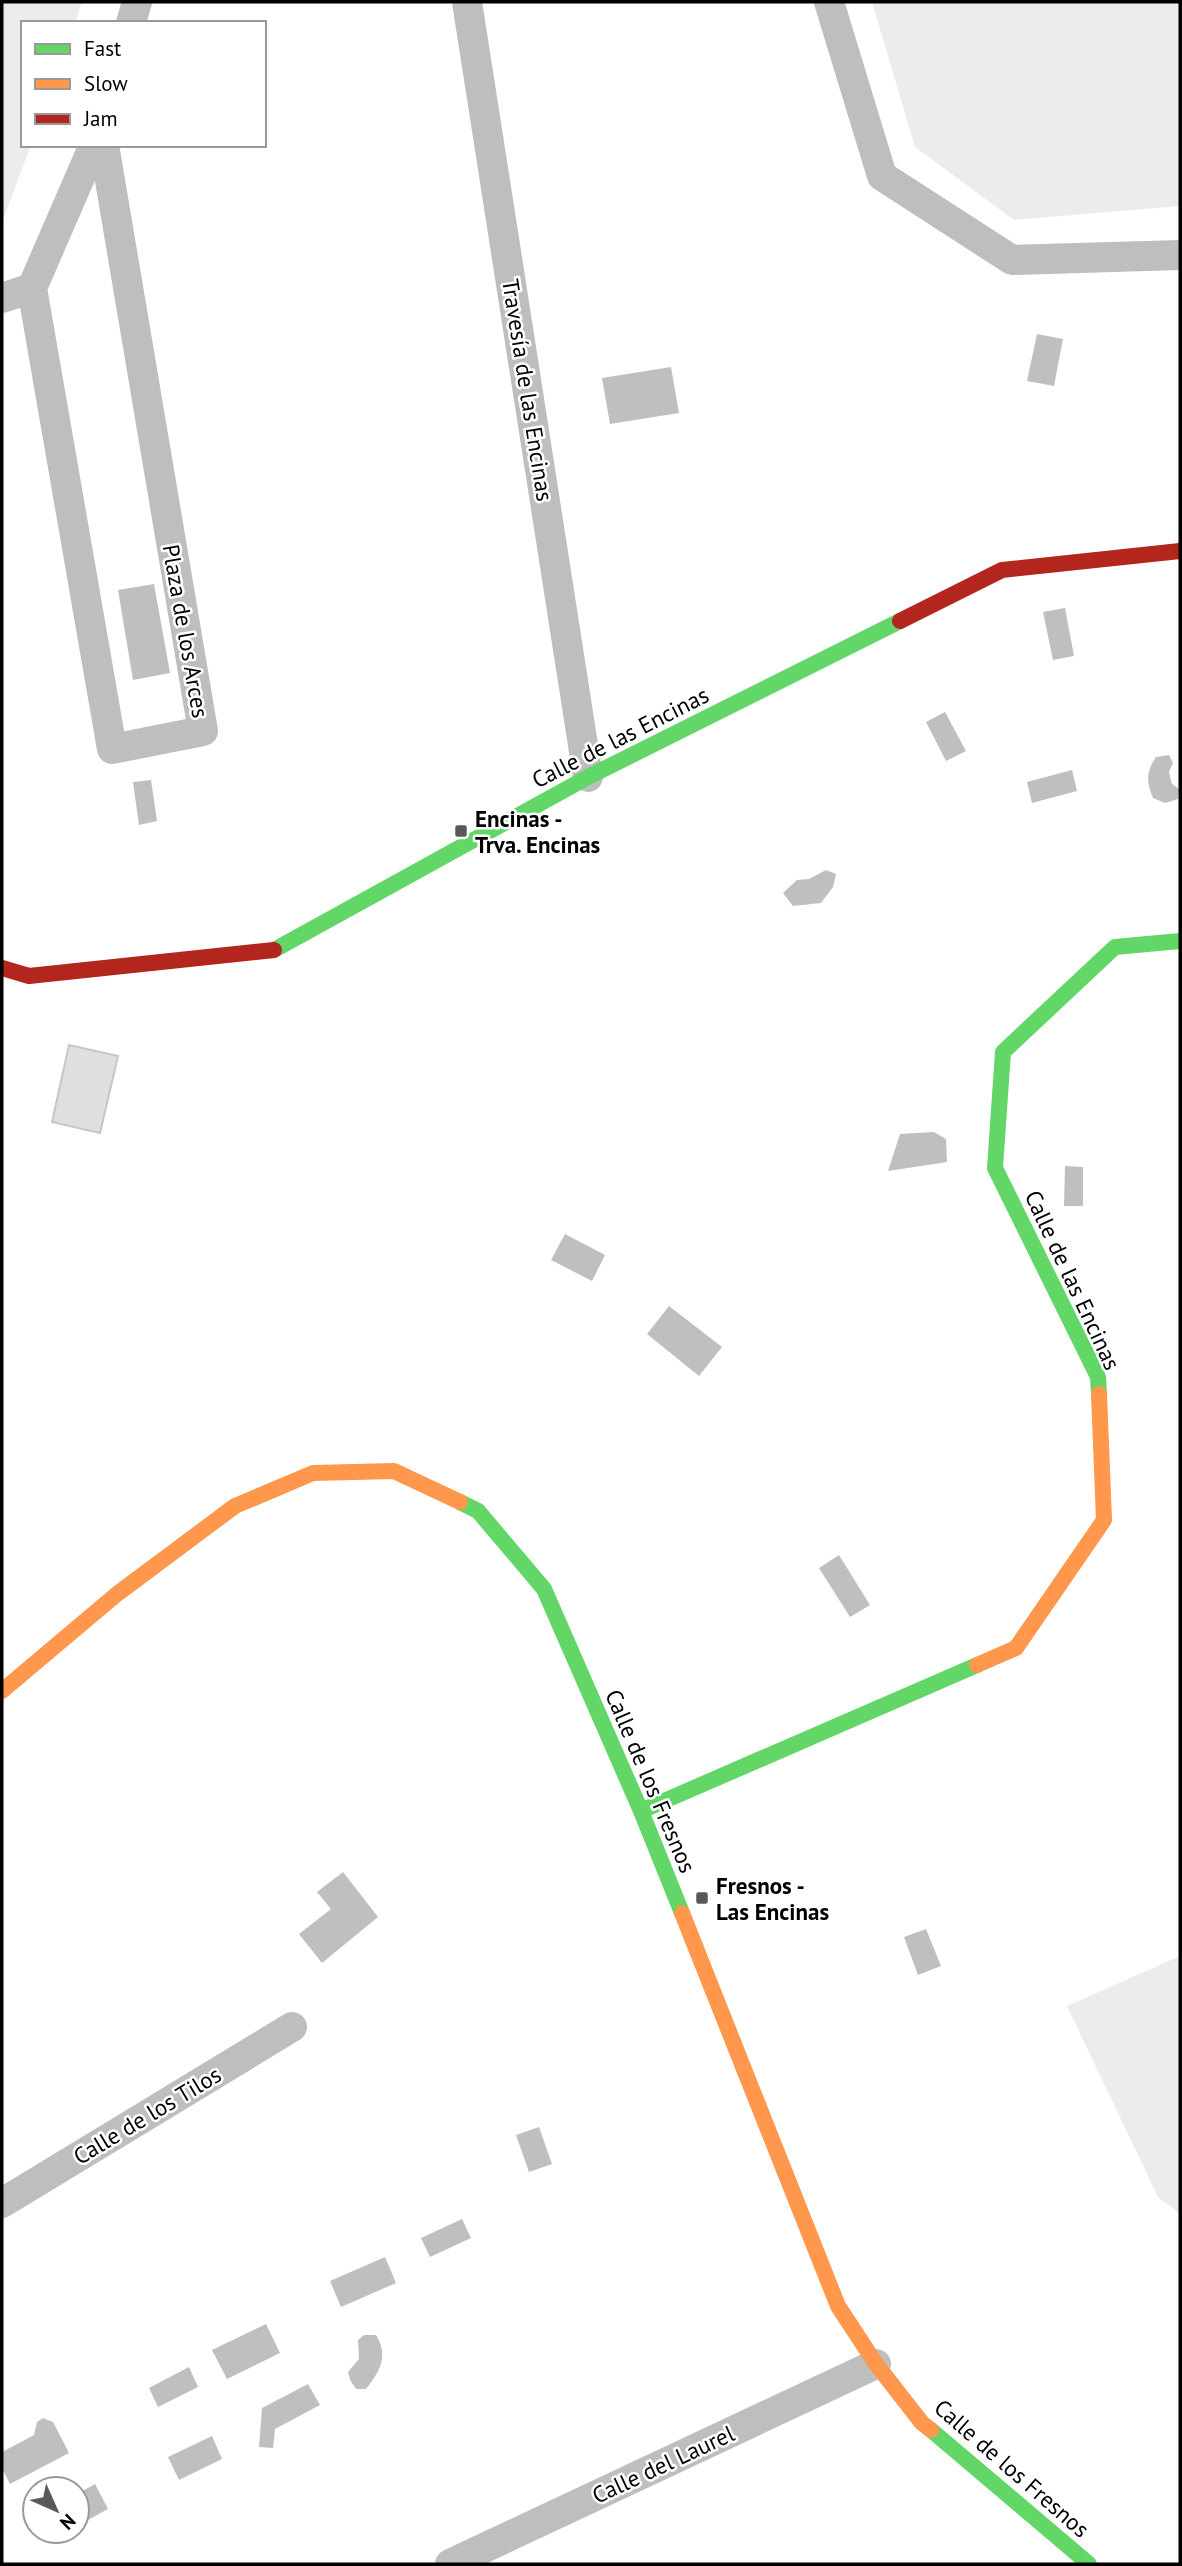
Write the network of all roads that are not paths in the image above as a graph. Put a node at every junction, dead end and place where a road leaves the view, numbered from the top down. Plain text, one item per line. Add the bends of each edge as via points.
1 (137, 2) edge
2 (467, 2) edge
3 (829, 2) edge
4 (132, 21) edge
5 (93, 147) edge
6 (104, 147) edge
7 (1180, 255) edge
8 (32, 288) junction
9 (2, 298) edge
10 (1180, 551) edge
11 (588, 777) junction
12 (1180, 941) edge
13 (2, 968) edge
14 (2, 1691) edge
15 (641, 1811) junction
16 (292, 2027) dead end
17 (2, 2203) edge
18 (876, 2364) junction
19 (450, 2564) edge
20 (1088, 2564) edge

1 - 4 street
2 - 11 street, Travesía de las Encinas
3 - 7 street via 882,176 1012,260
5 - 8 street
6 - 8 street, Plaza de los Arces via 203,731 112,749
8 - 9 street
10 - 11 street, Calle de las Encinas via 1002,570
11 - 13 street, Calle de las Encinas via 276,950 29,976
12 - 15 street, Calle de las Encinas via 1115,947 1003,1052 995,1168 1098,1377 1104,1520 1016,1648
14 - 15 street, Calle de los Fresnos via 117,1594 235,1506 313,1474 394,1471 478,1511 544,1589
15 - 18 street, Calle de los Fresnos via 838,2306
16 - 17 street, Calle de los Tilos
18 - 19 street, Calle del Laurel
18 - 20 street, Calle de los Fresnos via 922,2424

